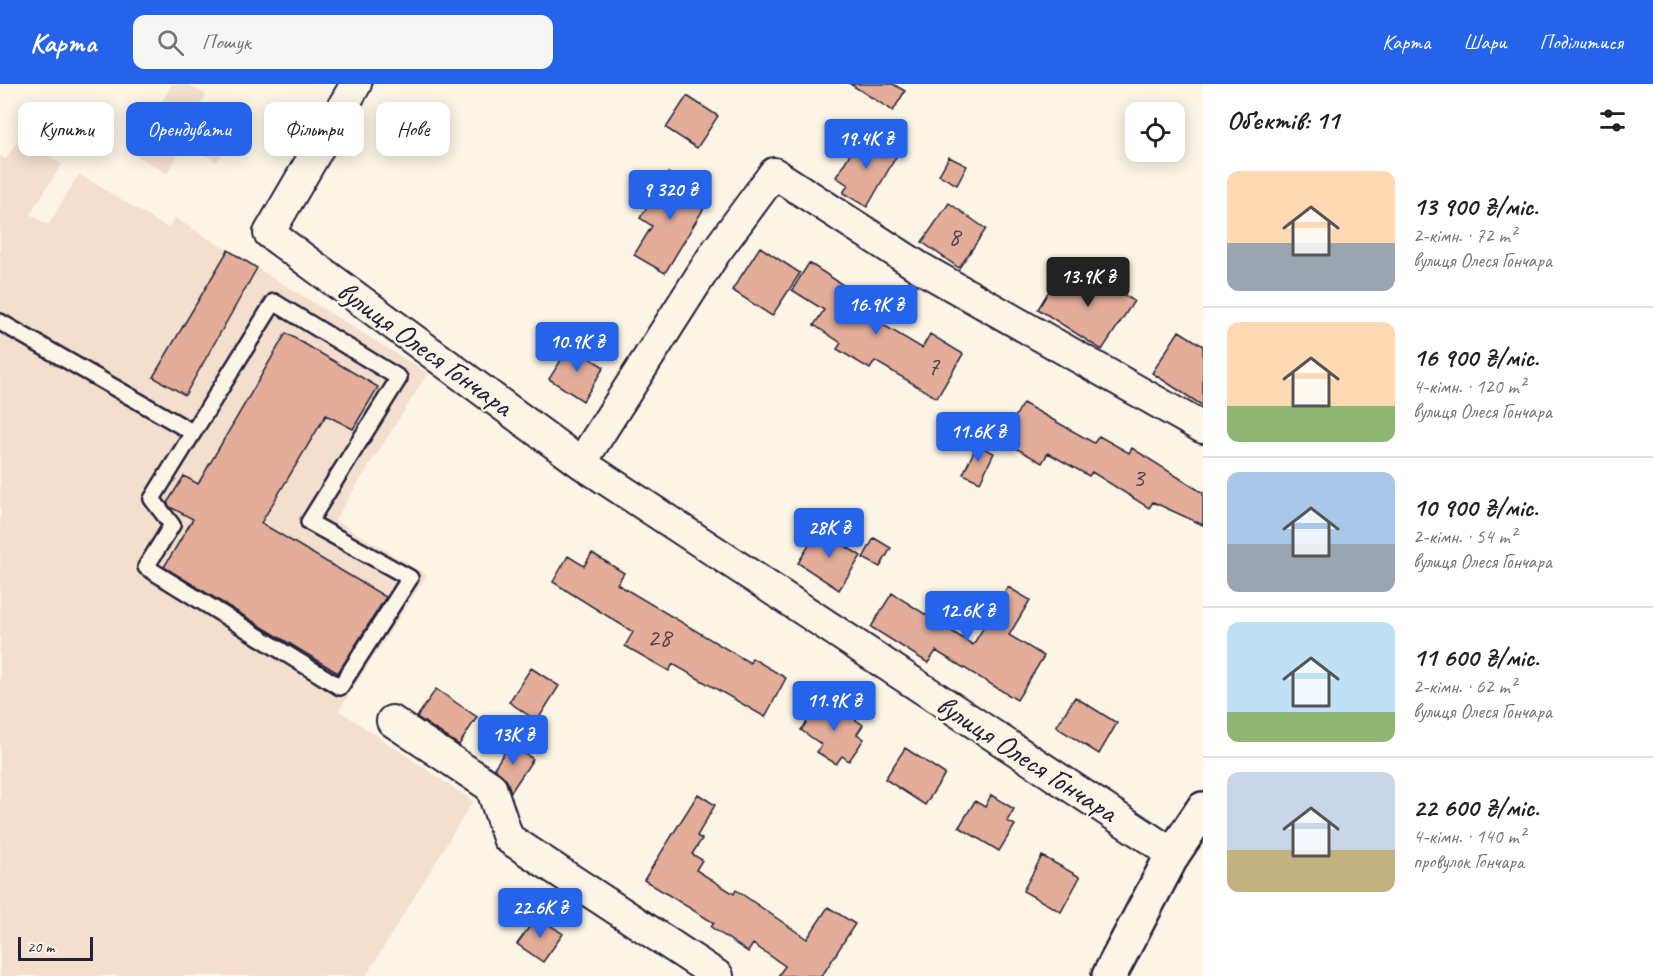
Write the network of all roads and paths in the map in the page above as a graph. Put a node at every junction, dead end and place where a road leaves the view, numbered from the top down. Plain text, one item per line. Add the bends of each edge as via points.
1 (356, 84) edge
2 (0, 322) edge
3 (1203, 428) edge
4 (192, 432) junction
5 (581, 463) junction
6 (392, 721) dead end
7 (1203, 809) edge
8 (1173, 855) junction
9 (718, 976) edge
10 (1109, 976) edge

1 - 5 street, вулиця Олеся Гончара via 269,233
2 - 4 lane
3 - 5 street via 919,267 774,173 715,253
4 - 4 lane via 274,302 399,378 309,522 410,578 340,687 146,567 172,525 152,499
5 - 8 street, вулиця Олеся Гончара
6 - 9 street via 491,787 508,838
7 - 8 street
8 - 10 street

